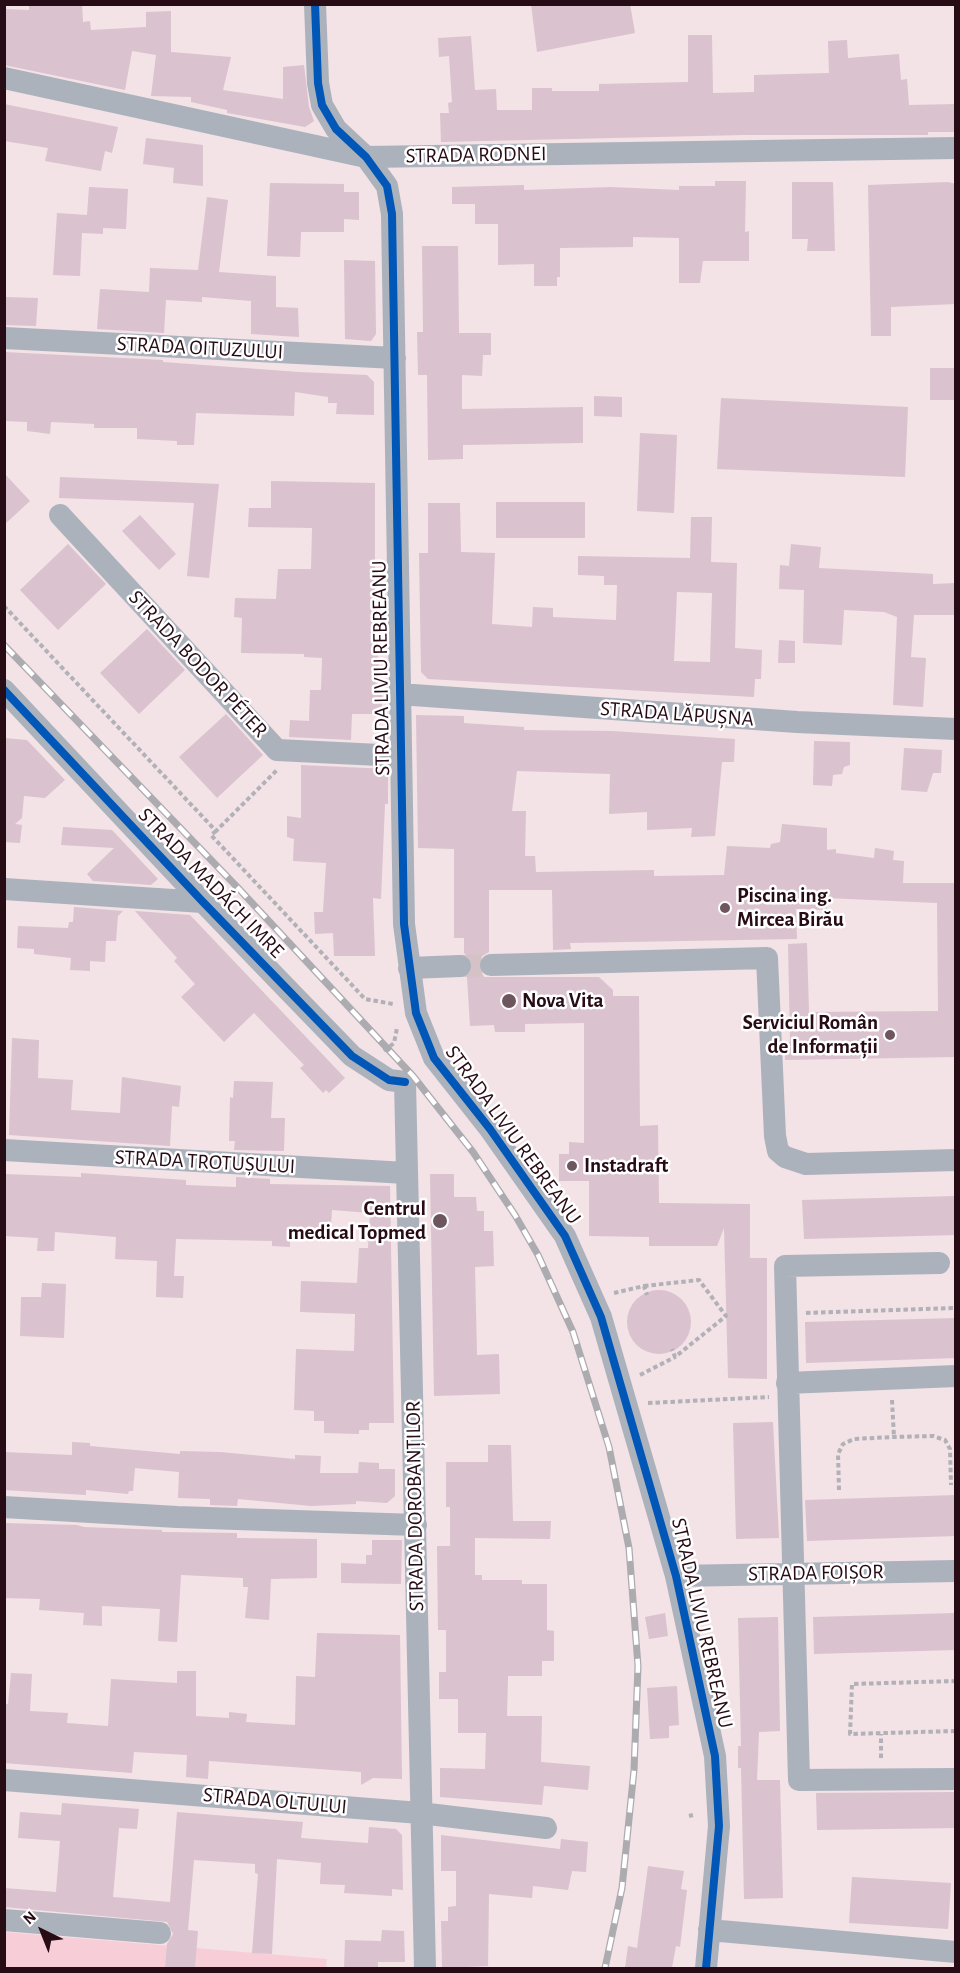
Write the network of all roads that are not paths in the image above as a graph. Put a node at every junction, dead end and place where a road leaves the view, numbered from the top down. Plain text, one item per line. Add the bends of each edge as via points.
1 (315, 4) edge
2 (4, 78) edge
3 (956, 148) edge
4 (366, 157) junction
5 (4, 338) edge
6 (395, 358) junction
7 (60, 514) dead end
8 (4, 690) edge
9 (399, 694) junction
10 (956, 729) edge
11 (400, 756) junction
12 (4, 890) edge
13 (203, 902) junction
14 (491, 965) tunnel mouth
15 (460, 966) tunnel mouth
16 (409, 968) junction
17 (434, 1058) junction
18 (405, 1082) junction
19 (4, 1150) edge
20 (956, 1160) edge
21 (406, 1173) junction
22 (939, 1263) dead end
23 (956, 1376) edge
24 (787, 1390) junction
25 (4, 1507) edge
26 (416, 1525) junction
27 (956, 1570) edge
28 (794, 1573) junction
29 (676, 1576) junction
30 (956, 1779) edge
31 (4, 1780) edge
32 (420, 1813) junction
33 (546, 1828) dead end
34 (4, 1920) edge
35 (709, 1930) junction
36 (160, 1933) dead end
37 (956, 1952) edge
38 (425, 1968) edge
39 (706, 1968) edge

1 - 4 street, STRADA LIVIU REBREANU via 322,105 336,129
2 - 4 street, STRADA RODNEI
3 - 4 street, STRADA RODNEI
4 - 6 street, STRADA LIVIU REBREANU via 387,186 392,214
5 - 6 street, STRADA OITUZULUI
6 - 9 street, STRADA LIVIU REBREANU
7 - 11 street, STRADA BODOR PÉTER via 277,750
8 - 13 street, STRADA MADÁCH IMRE
9 - 10 street, STRADA LĂPUȘNA
9 - 11 street, STRADA LIVIU REBREANU
11 - 16 street, STRADA LIVIU REBREANU via 404,924
12 - 13 street
13 - 18 street, STRADA MADÁCH IMRE via 352,1056 388,1080
14 - 20 street via 767,958 778,1151 806,1164
15 - 16 street
16 - 17 street, STRADA LIVIU REBREANU via 416,1013
17 - 18 street
17 - 29 street, STRADA LIVIU REBREANU via 490,1129 565,1236 602,1317
18 - 21 street, STRADA DOROBANȚILOR
19 - 21 street, STRADA TROTUȘULUI
21 - 26 street, STRADA DOROBANȚILOR
22 - 24 street via 785,1266
23 - 24 street
24 - 28 street
25 - 26 street
26 - 32 street, STRADA DOROBANȚILOR
27 - 28 street, STRADA FOIȘOR
28 - 29 street, STRADA FOIȘOR
28 - 30 street via 799,1780
29 - 35 street, STRADA LIVIU REBREANU via 716,1756 719,1826
31 - 32 street, STRADA OLTULUI
32 - 33 street, STRADA OLTULUI
32 - 38 street, STRADA DOROBANȚILOR
34 - 36 street
35 - 37 street
35 - 39 street, STRADA LIVIU REBREANU

